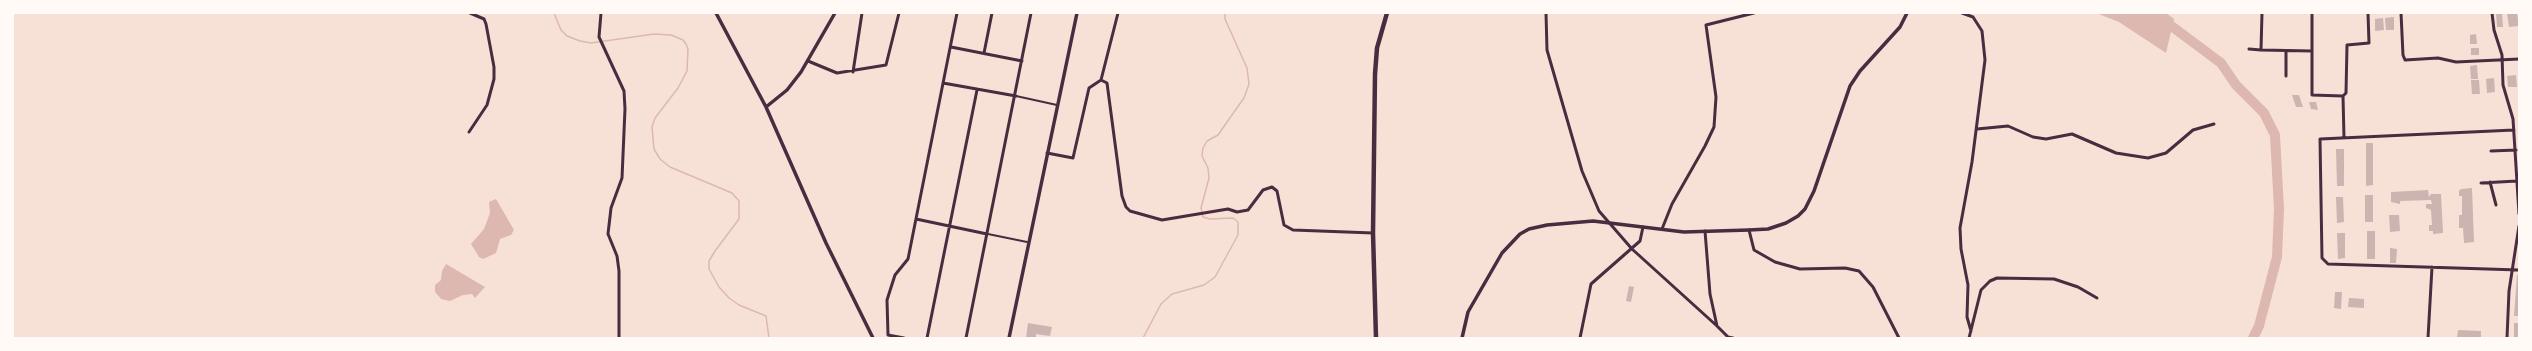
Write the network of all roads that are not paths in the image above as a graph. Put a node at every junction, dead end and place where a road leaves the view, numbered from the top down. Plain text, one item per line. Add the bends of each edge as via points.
1 (470, 13) edge
2 (601, 13) edge
3 (716, 13) edge
4 (835, 13) edge
5 (862, 13) edge
6 (899, 13) edge
7 (957, 13) edge
8 (992, 13) edge
9 (1031, 13) edge
10 (1077, 13) edge
11 (1118, 13) edge
12 (1387, 13) edge
13 (1546, 13) edge
14 (1754, 13) edge
15 (1907, 13) edge
16 (1962, 13) edge
17 (2262, 13) edge
18 (2312, 13) edge
19 (2368, 13) edge
20 (2401, 13) edge
21 (2492, 13) edge
22 (951, 47) junction
23 (2249, 49) dead end
24 (2261, 50) junction
25 (2286, 52) junction
26 (2312, 52) junction
27 (984, 53) junction
28 (2519, 59) edge
29 (2502, 60) junction
30 (808, 61) junction
31 (1022, 61) junction
32 (852, 72) junction
33 (2286, 76) dead end
34 (1101, 80) junction
35 (943, 83) junction
36 (977, 90) junction
37 (1016, 96) junction
38 (2343, 96) junction
39 (1057, 105) junction
40 (766, 108) junction
41 (2214, 124) dead end
42 (1977, 129) junction
43 (2514, 130) junction
44 (468, 132) dead end
45 (2344, 138) junction
46 (2491, 151) dead end
47 (2517, 151) edge
48 (1047, 153) junction
49 (2517, 181) junction
50 (2490, 182) junction
51 (2481, 183) dead end
52 (2496, 205) dead end
53 (2519, 214) edge
54 (916, 219) junction
55 (1609, 222) junction
56 (949, 225) junction
57 (2519, 226) edge
58 (1643, 227) junction
59 (1662, 229) junction
60 (1749, 230) junction
61 (1705, 231) junction
62 (1373, 233) junction
63 (987, 234) junction
64 (1027, 242) junction
65 (1632, 249) junction
66 (2432, 267) junction
67 (2512, 270) junction
68 (2519, 270) edge
69 (2097, 298) dead end
70 (1716, 326) junction
71 (1971, 331) junction
72 (619, 338) edge
73 (873, 338) edge
74 (904, 338) edge
75 (927, 338) edge
76 (966, 338) edge
77 (1009, 338) edge
78 (1376, 338) edge
79 (1462, 338) edge
80 (1580, 338) edge
81 (1733, 338) edge
82 (1899, 338) edge
83 (1969, 338) edge
84 (2428, 338) edge
85 (2507, 338) edge

1 - 44 street via 484,19 486,24 494,78 487,105
2 - 72 street via 599,39 624,91 625,109 622,178 611,208 608,234 617,256 619,271
3 - 40 street
4 - 30 street
5 - 32 street
6 - 32 street via 886,66
7 - 22 street
8 - 27 street
9 - 31 street
10 - 39 street
11 - 34 street
12 - 62 main road via 1377,48
13 - 55 street via 1547,50 1572,139 1599,211
14 - 59 street via 1706,25 1716,97 1714,127 1672,204
15 - 60 street via 1900,27 1860,71 1850,86 1805,209 1786,223 1768,229
16 - 42 street via 1973,16 1982,31 1985,48
17 - 24 street
18 - 26 street
19 - 38 street via 2369,43 2347,45 2346,93
20 - 29 street via 2405,60
21 - 29 street
22 - 27 street
22 - 35 street
23 - 24 street
24 - 25 street
25 - 26 street
25 - 33 street
26 - 38 street via 2312,95
27 - 31 street
28 - 29 street
29 - 43 street via 2503,86
30 - 32 street via 837,73
30 - 40 street via 787,90
31 - 37 street
34 - 48 street via 1089,88 1073,158
34 - 62 street via 1107,83 1120,186 1126,207 1142,216 1162,220 1228,209 1237,212 1248,210 1263,190 1272,187 1277,191 1284,225 1294,230
35 - 36 street
35 - 54 street
36 - 37 street
36 - 56 street
37 - 39 street
37 - 63 street
38 - 45 street
39 - 48 street
40 - 73 street via 826,244
41 - 42 street via 2193,130 2166,153 2148,158 2116,153 2072,134 2046,139 2033,137 2008,126
42 - 71 street via 1960,228 1968,285 1967,317
43 - 45 street
43 - 47 street
45 - 66 street via 2320,139 2323,261 2328,264
46 - 47 street
47 - 49 street
48 - 64 street
49 - 50 street
49 - 53 street
50 - 51 street
50 - 52 street
54 - 56 street
54 - 74 street via 908,260 895,275 887,300 888,335
55 - 58 street
55 - 65 street
55 - 79 street via 1547,224 1520,234 1502,253 1479,292 1468,312
56 - 63 street
56 - 75 street
57 - 67 street
58 - 59 street
58 - 65 street via 1640,241
59 - 61 street
60 - 61 street
60 - 82 street via 1754,250 1775,262 1800,269 1845,268 1859,271 1873,287
61 - 70 street via 1710,294
62 - 78 main road
63 - 64 street
63 - 76 street
64 - 77 street
65 - 70 street
65 - 80 street via 1591,284
66 - 67 street
66 - 84 street
67 - 68 street
67 - 85 street
69 - 71 street via 2054,279 1997,278 1990,281 1982,290
70 - 81 street via 1728,337
71 - 83 street

